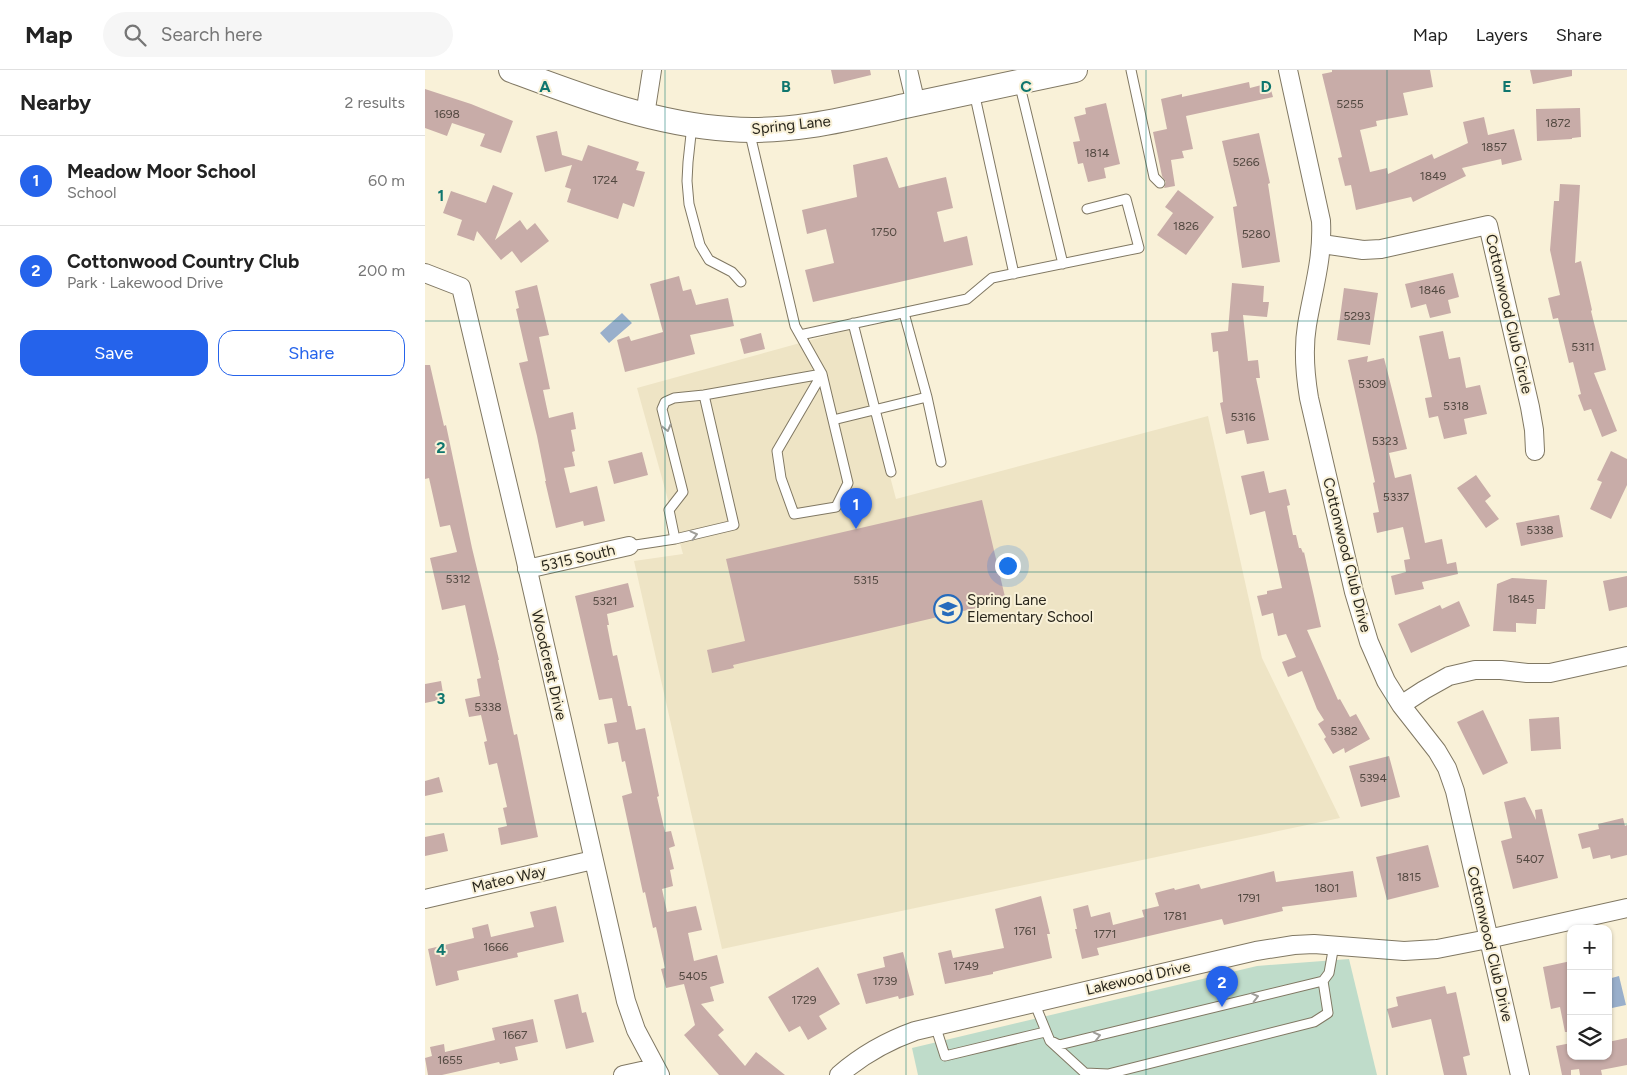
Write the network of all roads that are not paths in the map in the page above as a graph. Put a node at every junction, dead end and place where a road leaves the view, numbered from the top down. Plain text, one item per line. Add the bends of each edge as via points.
1 (511, 70) edge
2 (652, 70) edge
3 (908, 70) edge
4 (1075, 70) edge
5 (1131, 70) edge
6 (1288, 70) edge
7 (1019, 82) junction
8 (973, 91) junction
9 (916, 104) junction
10 (645, 115) junction
11 (692, 125) junction
12 (749, 130) junction
13 (1160, 183) dead end
14 (1087, 209) dead end
15 (1322, 244) junction
16 (1063, 264) junction
17 (425, 273) edge
18 (1014, 274) junction
19 (741, 282) dead end
20 (904, 313) junction
21 (853, 323) junction
22 (800, 335) junction
23 (823, 374) junction
24 (704, 395) junction
25 (927, 397) junction
26 (875, 409) junction
27 (833, 420) junction
28 (1535, 451) dead end
29 (941, 462) dead end
30 (891, 472) dead end
31 (675, 539) junction
32 (629, 546) joint
33 (527, 569) junction
34 (1627, 656) edge
35 (1401, 705) junction
36 (593, 860) junction
37 (425, 899) edge
38 (1627, 908) edge
39 (1488, 939) junction
40 (1334, 944) junction
41 (1323, 981) junction
42 (1034, 1002) junction
43 (935, 1025) junction
44 (1045, 1032) junction
45 (1050, 1041) junction
46 (657, 1071) edge
47 (1097, 1074) edge
48 (623, 1075) edge
49 (839, 1075) edge
50 (1520, 1075) edge

1 - 10 street, Spring Lane
2 - 10 street
3 - 9 street
4 - 7 street, Spring Lane
5 - 13 lane via 1154,177
6 - 15 street, Cottonwood Club Drive via 1318,204
7 - 8 street, Spring Lane
7 - 16 lane
8 - 9 street, Spring Lane
8 - 18 lane
9 - 12 street, Spring Lane via 827,123
10 - 11 street, Spring Lane
11 - 12 street, Spring Lane
11 - 19 lane via 687,181 689,204 700,245 709,260 732,272
12 - 22 lane via 795,326
14 - 16 lane via 1126,199 1139,248
15 - 28 street, Cottonwood Club Circle via 1363,250 1381,249 1488,225 1530,407
15 - 35 street, Cottonwood Club Drive via 1306,334 1305,376 1361,618 1383,673
16 - 18 lane
17 - 33 street, Woodcrest Drive via 461,287
18 - 20 lane via 992,278 967,299
20 - 21 lane
20 - 25 lane
21 - 22 lane
21 - 26 lane
22 - 23 lane
23 - 24 lane
23 - 27 lane
23 - 27 lane via 777,451 781,478 794,514 837,507 848,484
24 -> 31 lane via 674,398 665,402 662,409 683,492 669,510
31 -> 24 lane via 734,525
25 - 26 lane
25 - 29 lane
26 - 27 lane
26 - 30 lane
31 - 32 lane
32 - 33 street, 5315 South
33 - 36 street, Woodcrest Drive
34 - 35 street via 1550,673 1475,670 1449,676
35 - 39 street, Cottonwood Club Drive via 1447,768
36 - 37 street, Mateo Way
36 - 46 street, Woodcrest Drive via 626,1001 636,1030
38 - 39 street, Lakewood Drive
39 - 40 street, Lakewood Drive via 1453,947 1404,951
39 - 50 street, Cottonwood Club Drive
40 - 41 lane via 1329,973
40 - 42 street, Lakewood Drive via 1294,945 1256,951
45 -> 41 lane via 1059,1045
41 - 47 lane via 1328,1013 1314,1022 1108,1074
42 - 43 street, Lakewood Drive
42 - 44 lane
43 - 44 lane via 945,1056
43 - 49 street, Lakewood Drive via 880,1046
44 - 45 lane
45 - 47 lane via 1085,1072
46 - 48 street

